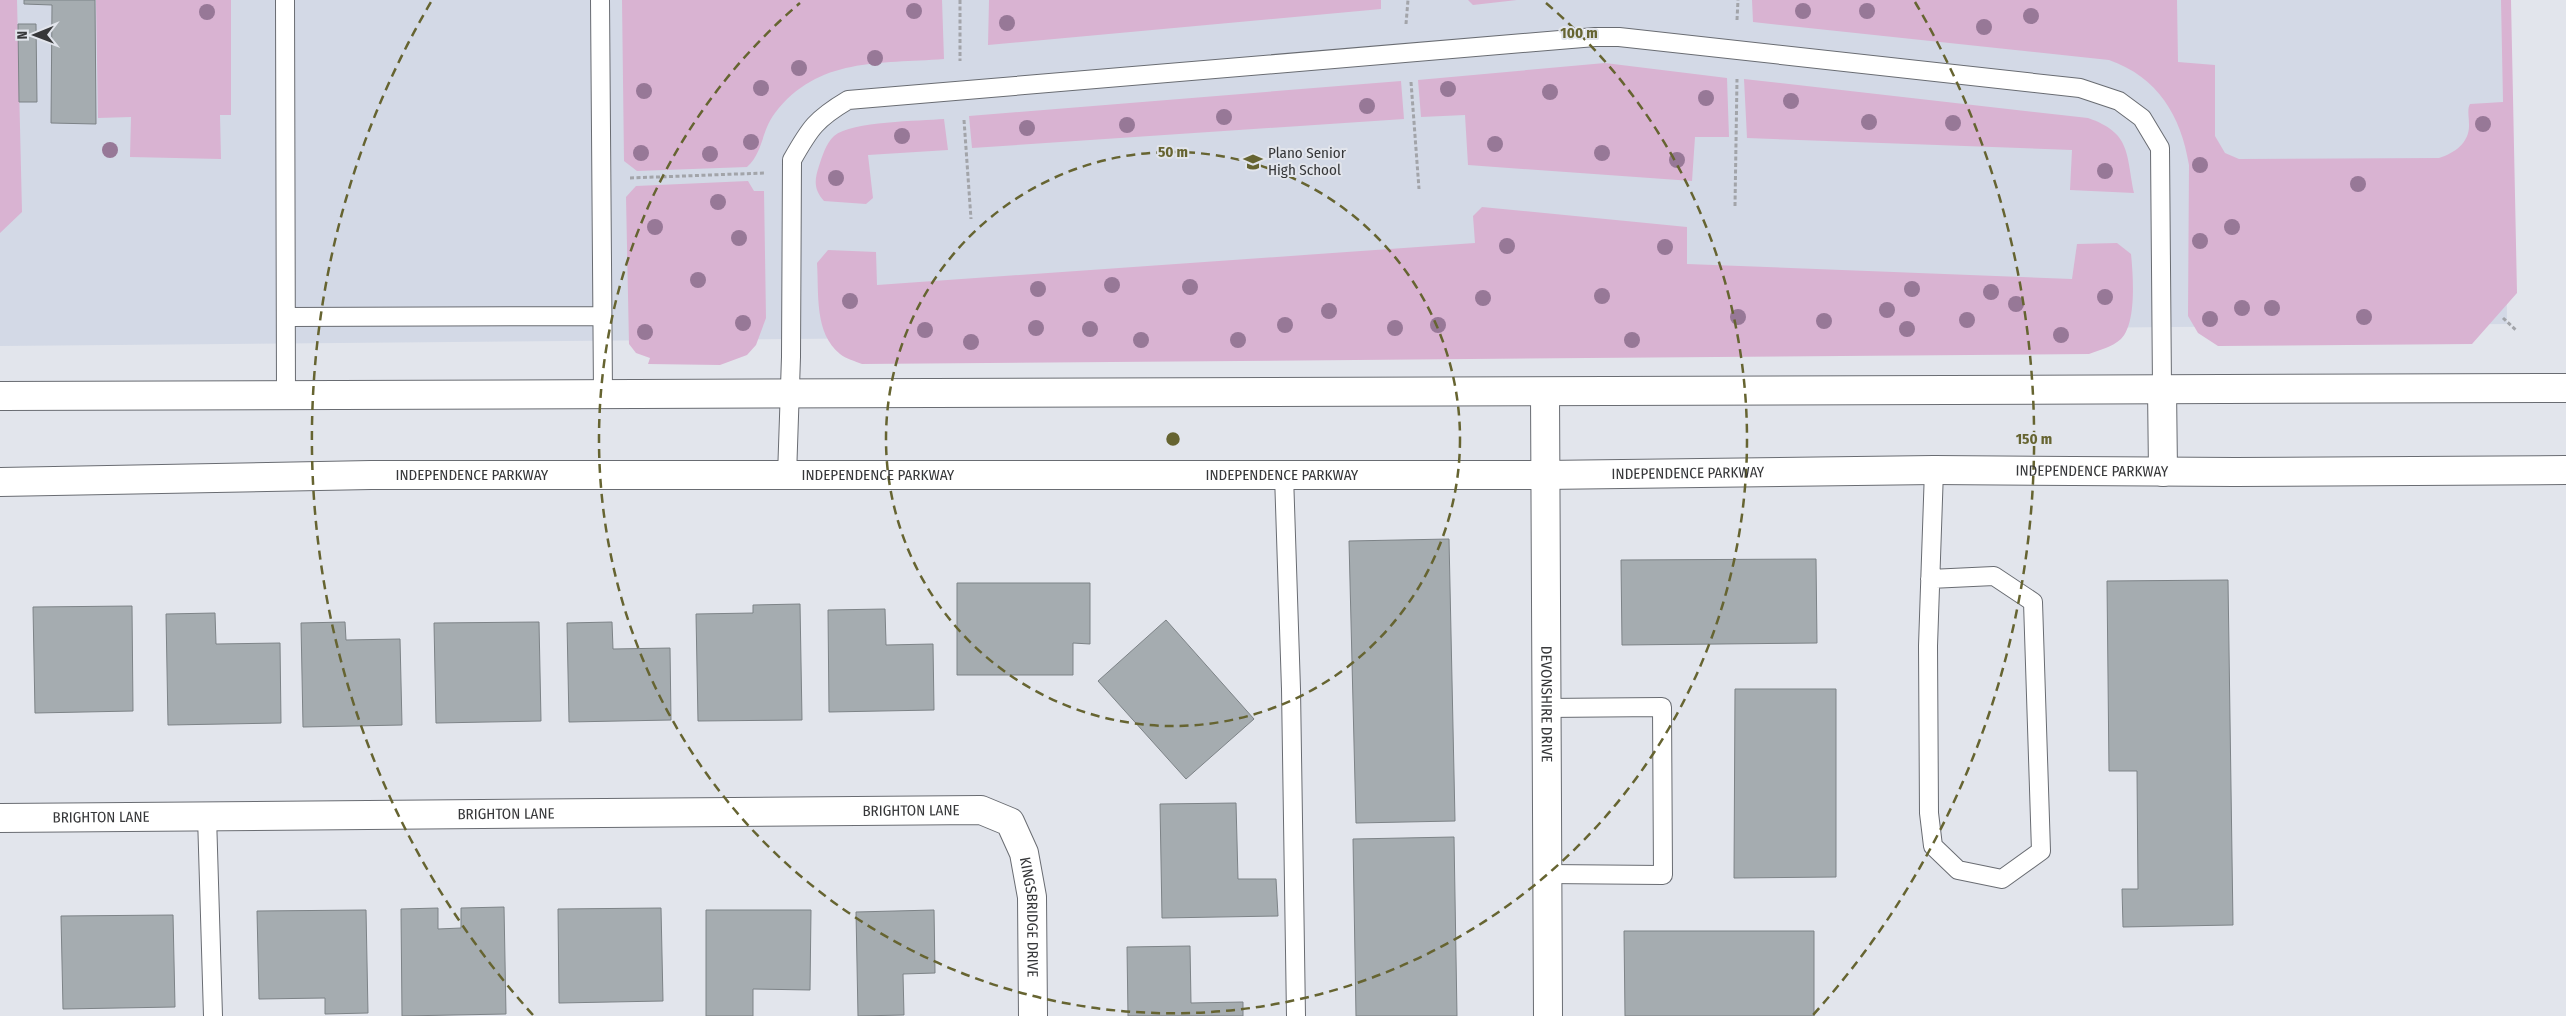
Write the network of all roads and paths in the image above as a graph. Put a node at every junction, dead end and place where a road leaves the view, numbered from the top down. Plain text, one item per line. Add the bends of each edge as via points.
1 (285, 0) edge
2 (600, 0) edge
3 (1408, 0) edge
4 (1738, 0) edge
5 (1737, 50) junction
6 (1409, 52) junction
7 (792, 172) junction
8 (601, 179) junction
9 (1419, 189) dead end
10 (1735, 206) dead end
11 (602, 316) junction
12 (286, 317) junction
13 (2503, 318) dead end
14 (2517, 331) dead end
15 (2162, 388) junction
16 (2566, 388) edge
17 (790, 393) junction
18 (1545, 393) junction
19 (603, 394) junction
20 (286, 395) junction
21 (0, 396) edge
22 (1934, 470) junction
23 (2566, 470) edge
24 (2163, 472) junction
25 (1284, 475) junction
26 (1544, 475) junction
27 (786, 476) junction
28 (0, 482) edge
29 (1930, 579) junction
30 (1545, 708) junction
31 (207, 816) junction
32 (0, 818) edge
33 (1010, 822) joint
34 (1546, 874) junction
35 (213, 1016) edge
36 (1033, 1016) edge
37 (1296, 1016) edge
38 (1548, 1016) edge

1 - 12 lane
2 - 8 lane
3 - 6 path
4 - 5 path
5 - 6 lane via 1595,37
5 - 10 path
5 - 15 lane via 2080,88 2119,101 2142,118 2160,148
6 - 7 lane via 848,100 823,115 807,134 792,160
6 - 9 path
7 - 8 path
7 - 17 lane
8 - 11 lane
11 - 12 lane
11 - 19 lane
12 - 20 lane
13 - 14 path
15 - 16 main road
15 - 18 main road
15 - 24 main road
17 - 18 main road
17 - 19 main road
17 - 27 lane
18 - 26 main road, DEVONSHIRE DRIVE
19 - 20 main road
20 - 21 main road
22 - 24 main road, INDEPENDENCE PARKWAY
22 - 26 main road, INDEPENDENCE PARKWAY
22 - 29 lane
23 - 24 main road, INDEPENDENCE PARKWAY
25 - 26 main road, INDEPENDENCE PARKWAY
25 - 27 main road, INDEPENDENCE PARKWAY
25 - 37 lane
26 - 30 main road, DEVONSHIRE DRIVE
27 - 28 main road, INDEPENDENCE PARKWAY via 371,476
29 - 29 lane via 1928,813 1933,846 1958,870 2002,879 2041,851 2033,602 1994,576
30 - 34 main road, DEVONSHIRE DRIVE
30 - 34 lane via 1662,707 1663,756 1663,874
31 - 32 main road, BRIGHTON LANE
31 - 33 main road, BRIGHTON LANE via 954,809 982,810
31 - 35 lane
33 - 36 main road, KINGSBRIDGE DRIVE via 1024,853 1032,897
34 - 38 main road, DEVONSHIRE DRIVE

